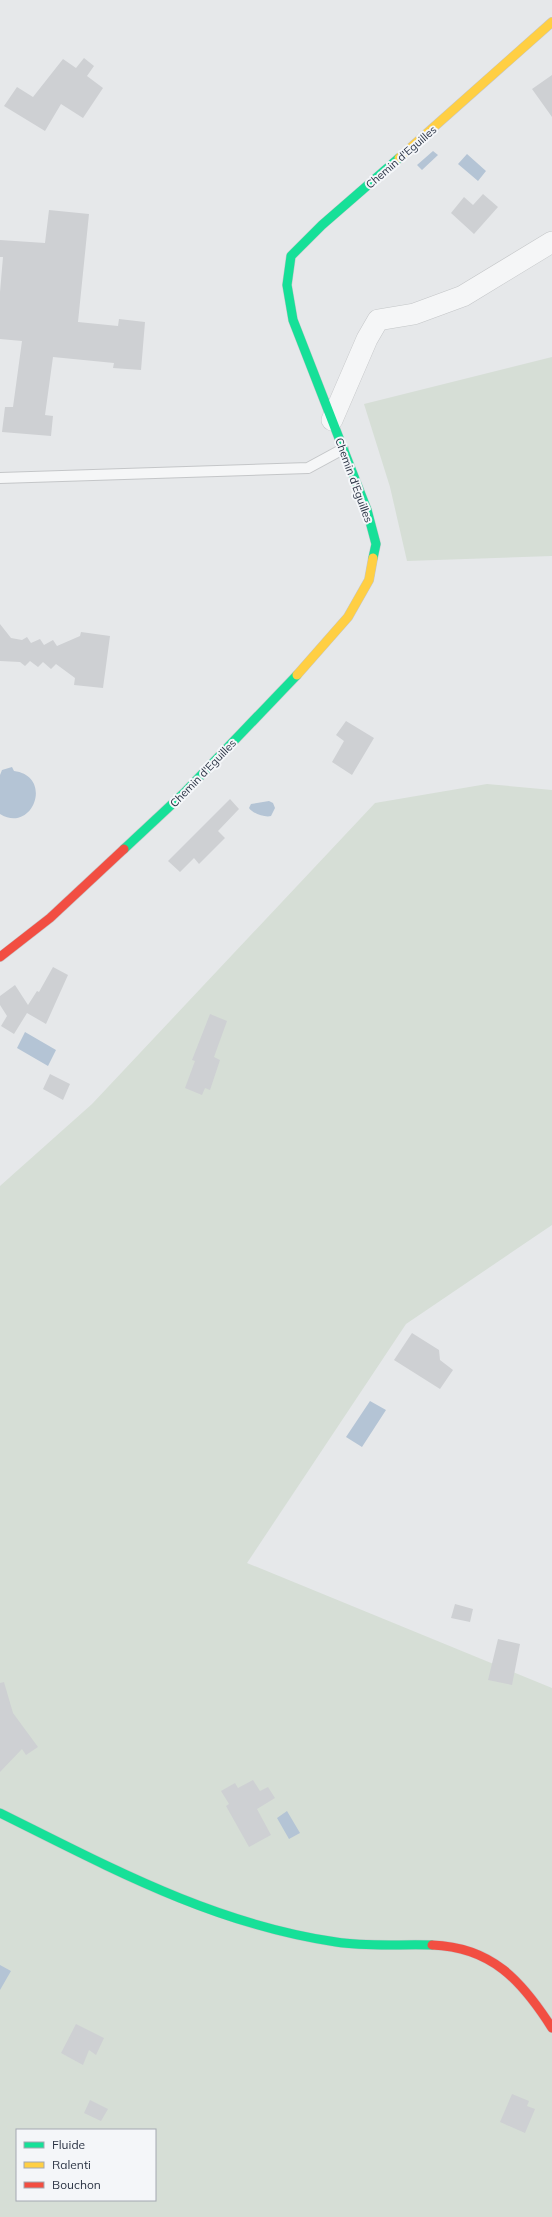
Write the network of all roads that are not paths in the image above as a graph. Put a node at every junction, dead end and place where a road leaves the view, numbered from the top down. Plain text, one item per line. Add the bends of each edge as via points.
1 (552, 22) edge
2 (552, 242) edge
3 (332, 420) junction
4 (343, 449) junction
5 (0, 478) edge
6 (4, 951) edge
7 (0, 1813) edge
8 (552, 2028) edge

1 - 3 street, Chemin d'Eguilles via 322,225 291,256 287,285 293,320
2 - 3 street via 463,296 414,314 378,320 367,339
3 - 4 street, Chemin d'Eguilles
4 - 5 lane via 308,468
4 - 6 street, Chemin d'Eguilles via 367,510 376,544 369,580 348,617 311,661 184,794 50,918
7 - 8 street via 104,1866 197,1906 246,1922 318,1939 366,1944 440,1945 458,1947 478,1954 496,1963 527,1991

